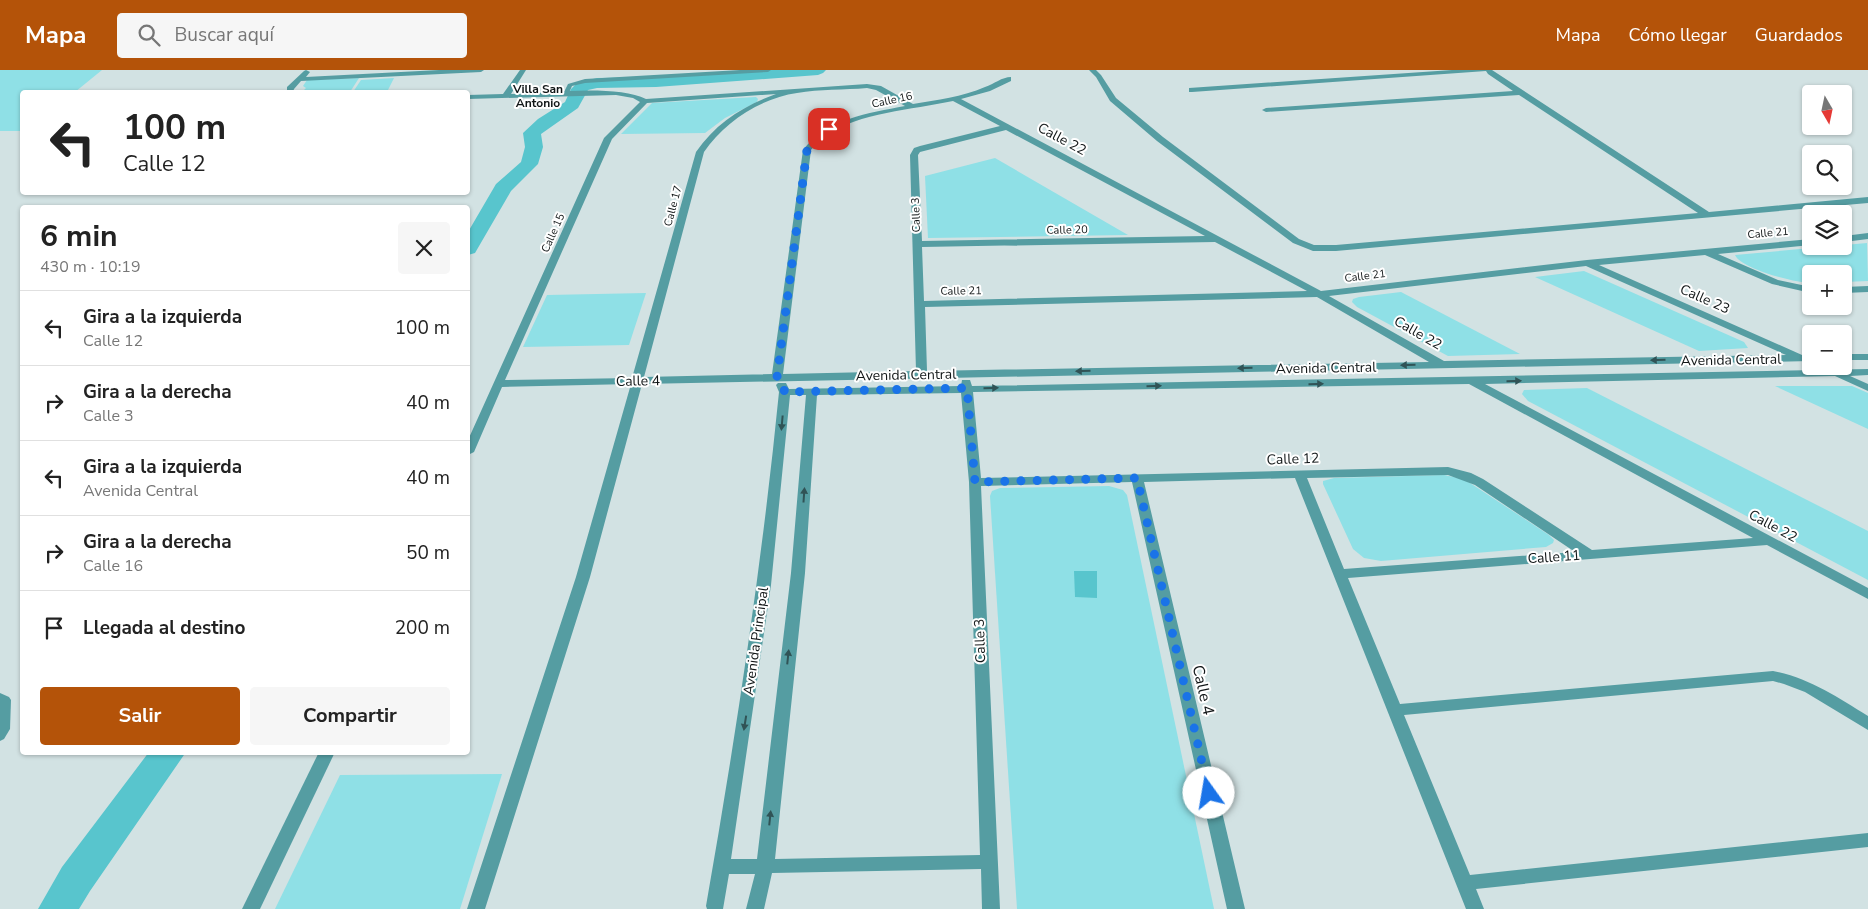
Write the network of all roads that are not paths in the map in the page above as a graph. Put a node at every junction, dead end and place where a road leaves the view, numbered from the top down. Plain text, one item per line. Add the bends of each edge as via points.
1 (308, 70) edge
2 (481, 70) edge
3 (523, 70) edge
4 (768, 70) edge
5 (1092, 70) edge
6 (1483, 70) edge
7 (1489, 70) edge
8 (446, 71) edge
9 (300, 78) junction
10 (1008, 79) dead end
11 (291, 90) edge
12 (799, 90) junction
13 (1192, 90) dead end
14 (1520, 93) junction
15 (567, 94) junction
16 (506, 95) junction
17 (470, 97) edge
18 (953, 98) junction
19 (645, 101) junction
20 (912, 107) junction
21 (1266, 110) dead end
22 (1007, 127) junction
23 (1868, 200) edge
24 (1706, 214) junction
25 (1868, 236) edge
26 (1216, 238) junction
27 (1852, 238) edge
28 (1802, 243) edge
29 (917, 244) junction
30 (1705, 252) junction
31 (1587, 263) junction
32 (1802, 288) edge
33 (1852, 290) edge
34 (1868, 290) edge
35 (1318, 294) junction
36 (919, 304) junction
37 (1802, 356) edge
38 (1868, 356) edge
39 (1852, 357) edge
40 (1802, 358) edge
41 (1442, 364) junction
42 (1852, 372) edge
43 (1868, 372) edge
44 (966, 373) junction
45 (922, 374) junction
46 (1802, 374) edge
47 (1839, 375) edge
48 (777, 377) junction
49 (638, 381) junction
50 (1472, 382) junction
51 (498, 384) junction
52 (967, 388) junction
53 (1868, 388) edge
54 (812, 391) junction
55 (785, 392) junction
56 (470, 447) edge
57 (1299, 474) junction
58 (1137, 478) junction
59 (975, 482) junction
60 (1769, 540) junction
61 (1588, 554) junction
62 (1339, 574) junction
63 (1868, 594) edge
64 (0, 697) edge
65 (1394, 710) junction
66 (1868, 724) edge
67 (0, 736) edge
68 (326, 755) edge
69 (1868, 840) edge
70 (989, 862) junction
71 (722, 867) junction
72 (765, 867) junction
73 (1465, 884) junction
74 (715, 906) dead end
75 (251, 909) edge
76 (476, 909) edge
77 (755, 909) edge
78 (990, 909) edge
79 (1236, 909) edge
80 (1475, 909) edge

1 - 9 street
2 - 8 street
3 - 16 street
4 - 15 lane via 585,81 570,85
5 - 24 street via 1114,99 1160,139 1296,241 1313,248
6 - 13 street
7 - 14 street
8 - 9 street
9 - 11 street
10 - 18 street, Calle 16 via 992,88
12 - 19 street
12 - 20 street via 871,86
12 - 49 street, Calle 17 via 755,106 732,119 716,130 700,152
14 - 21 street
14 - 24 street
15 - 16 street
15 - 19 street via 625,94
16 - 17 street
18 - 20 street, Calle 16
18 - 22 street, Calle 22
19 - 51 street, Calle 15 via 608,138
20 - 48 street, Calle 16 via 839,125 819,135 809,146
22 - 26 street, Calle 22
22 - 29 street, Calle 3 via 917,150 914,155
23 - 24 street
25 - 27 street
26 - 29 street, Calle 20
26 - 35 street, Calle 22
28 - 30 street, Calle 21
29 - 36 street, Calle 3
30 - 31 street, Calle 21
30 - 32 street via 1774,282
31 - 35 street, Calle 21
31 - 37 street, Calle 23
33 - 34 street
35 - 36 street, Calle 21
35 - 41 street, Calle 22
36 - 45 street, Calle 3
38 - 39 street
40 -> 41 street, Avenida Central
41 -> 44 street, Avenida Central
41 - 50 street, Calle 22
42 - 43 street, Avenida Central
44 - 45 street, Avenida Central
44 - 52 street, Calle 3
45 - 48 street, Avenida Central
50 -> 46 street, Avenida Central
47 - 53 street
48 - 49 street, Calle 4
48 - 55 street
49 - 51 street, Calle 4
49 - 76 street, Calle 17 via 583,577
52 -> 50 street, Avenida Central
50 - 60 street, Calle 22
51 - 56 street, Calle 15
52 - 54 street, Avenida Central
52 - 59 street, Calle 3
54 - 55 street, Avenida Central
72 -> 54 street via 798,574
55 -> 71 street, Avenida Principal via 752,674
57 - 58 street, Calle 12
57 - 61 street, Calle 12 via 1430,470 1458,473 1478,482
57 - 62 street
58 - 59 street, Calle 12
58 - 79 street, Calle 4
59 - 70 street, Calle 3
60 - 61 street, Calle 11
60 - 63 street, Calle 22
61 - 62 street, Calle 11
62 - 65 street
64 - 67 lane via 5,700 4,729
65 - 66 street via 1773,676 1803,684
65 - 73 street
68 - 75 street
69 - 73 street
70 - 72 street
70 - 78 street, Calle 3
71 - 72 street
71 - 74 street, Avenida Principal
72 - 77 street
73 - 80 street

